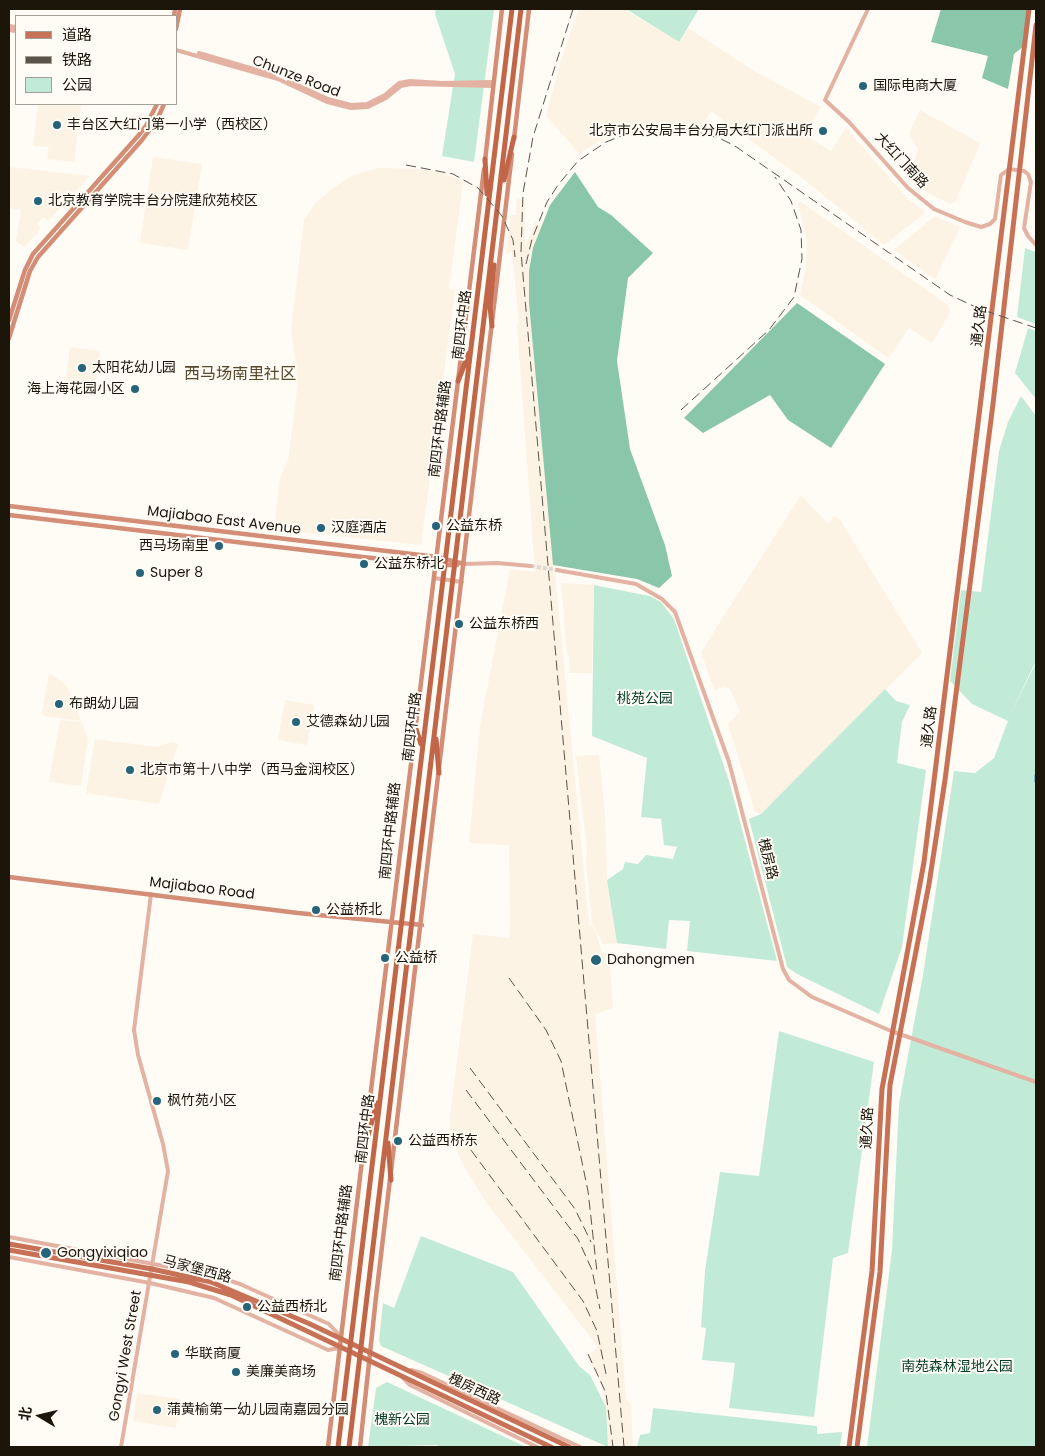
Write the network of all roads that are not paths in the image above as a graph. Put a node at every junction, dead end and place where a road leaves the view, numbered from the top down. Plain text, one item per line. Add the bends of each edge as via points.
1 (502, 9) edge
2 (512, 9) edge
3 (521, 9) edge
4 (529, 9) edge
5 (868, 9) edge
6 (1029, 9) edge
7 (1036, 25) edge
8 (178, 50) edge
9 (493, 84) junction
10 (156, 105) edge
11 (164, 105) edge
12 (514, 137) junction
13 (485, 159) junction
14 (1009, 169) junction
15 (1019, 170) junction
16 (500, 192) junction
17 (488, 208) junction
18 (1036, 245) edge
19 (492, 254) junction
20 (9, 320) edge
21 (492, 326) junction
22 (9, 338) edge
23 (472, 345) junction
24 (458, 381) junction
25 (9, 506) edge
26 (9, 515) edge
27 (437, 557) junction
28 (464, 564) junction
29 (436, 565) junction
30 (531, 566) tunnel mouth
31 (558, 570) tunnel mouth
32 (434, 578) junction
33 (462, 582) junction
34 (415, 726) junction
35 (435, 729) junction
36 (422, 747) junction
37 (439, 774) junction
38 (9, 877) edge
39 (151, 894) junction
40 (392, 923) junction
41 (422, 925) junction
42 (891, 1031) junction
43 (900, 1034) junction
44 (1036, 1082) edge
45 (382, 1085) junction
46 (387, 1132) junction
47 (363, 1153) junction
48 (391, 1180) junction
49 (9, 1237) edge
50 (9, 1244) edge
51 (9, 1250) edge
52 (9, 1257) edge
53 (152, 1269) junction
54 (150, 1283) junction
55 (342, 1338) junction
56 (340, 1348) junction
57 (371, 1352) junction
58 (370, 1362) junction
59 (407, 1369) junction
60 (403, 1378) junction
61 (121, 1447) edge
62 (328, 1447) edge
63 (338, 1447) edge
64 (349, 1447) edge
65 (360, 1447) edge
66 (538, 1447) edge
67 (551, 1447) edge
68 (569, 1447) edge
69 (580, 1447) edge
70 (850, 1447) edge
71 (858, 1447) edge

1 - 9 main road, 南四环中路辅路
2 - 17 highway, 南四环中路
3 - 16 highway, 南四环中路
4 - 12 main road
5 - 14 street, 大红门南路 via 825,100 908,188 934,209 965,222 981,227 990,224 994,219 1001,176
6 - 14 main road, 通久路
7 - 15 main road, 通久路
8 - 9 street, Chunze Road via 278,76 328,99 351,105 368,104 399,83 410,81
9 - 13 main road, 南四环中路辅路
10 - 20 main road via 138,136 33,254
11 - 22 main road via 142,140 38,257
12 - 16 highway
12 - 21 main road
13 - 17 highway
13 - 24 main road, 南四环中路辅路
14 - 15 street
14 - 42 main road, 通久路 via 924,862
15 - 18 street via 1028,174 1031,182 1024,228
15 - 43 main road, 通久路 via 945,780
16 - 19 highway, 南四环中路
17 - 23 highway, 南四环中路
19 - 21 highway
19 - 35 highway, 南四环中路
21 - 28 main road
23 - 24 highway
23 - 36 highway, 南四环中路
24 - 27 main road, 南四环中路辅路
25 - 27 main road, Majiabao East Avenue
26 - 29 main road
27 - 28 main road, Majiabao East Avenue
27 - 29 main road, 南四环中路辅路
28 - 29 main road
28 - 30 street
28 - 33 main road
29 - 32 main road, 南四环中路辅路
31 - 42 street, 槐房路 via 636,584 671,607 678,617 729,762 783,968 789,980 812,997
32 - 33 street
32 - 34 main road, 南四环中路辅路
33 - 37 main road
34 - 36 highway
34 - 40 main road, 南四环中路辅路
35 - 37 highway
35 - 46 highway, 南四环中路
36 - 45 highway, 南四环中路
37 - 41 main road
38 - 39 main road, Majiabao Road
39 - 40 main road, Majiabao Road
39 - 53 street, Gongyi West Street via 134,1030 168,1171
40 - 41 main road, Majiabao Road
40 - 47 main road, 南四环中路辅路
41 - 48 main road
42 - 43 street, 槐房路
42 - 70 main road, 通久路 via 882,1089 872,1271
43 - 44 street, 槐房路
43 - 71 main road, 通久路 via 890,1085 880,1272
45 - 47 highway
45 - 63 highway, 南四环中路
46 - 48 highway
46 - 64 highway, 南四环中路
47 - 55 main road, 南四环中路辅路
48 - 57 main road
49 - 53 street
50 - 53 main road, 马家堡西路
51 - 53 main road
52 - 54 street
53 - 54 street, Gongyi West Street
53 - 55 main road, 马家堡西路 via 211,1282
53 - 55 street via 212,1275 240,1284 329,1324
53 - 56 main road, 槐房西路 via 231,1295
54 - 56 street via 214,1298 328,1350
54 - 61 street, Gongyi West Street
55 - 56 main road, 南四环中路辅路
55 - 57 main road, 马家堡西路
56 - 58 main road, 槐房西路
56 - 62 main road, 南四环中路辅路
57 - 58 main road
57 - 59 main road, 槐房西路
58 - 60 main road, 槐房西路
58 - 65 main road
59 - 68 main road, 槐房西路
59 - 69 street via 422,1373
60 - 66 street via 410,1385
60 - 67 main road, 槐房西路

